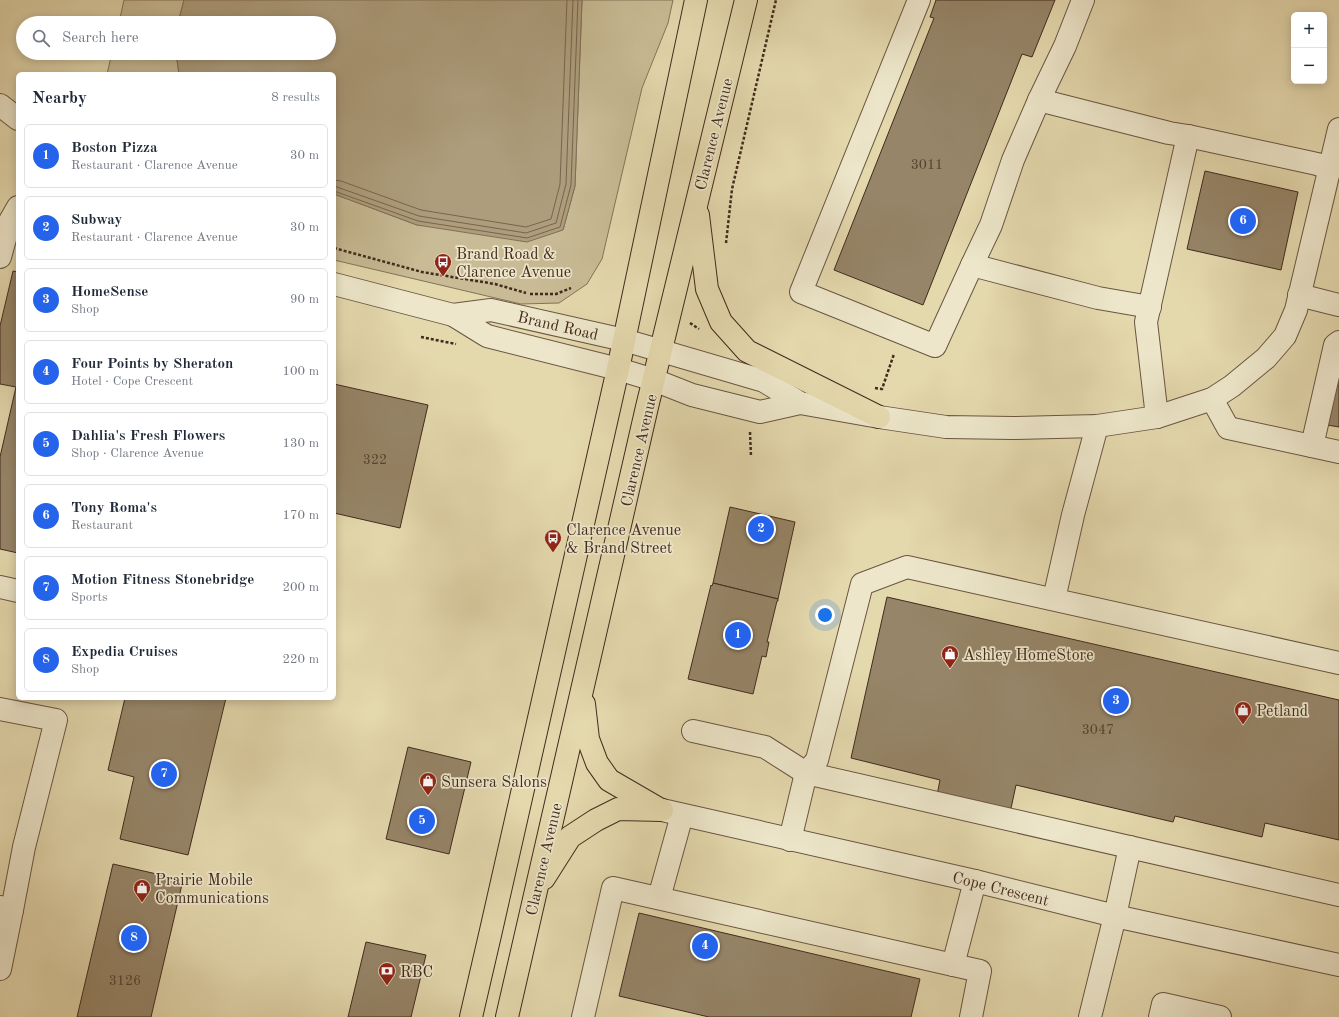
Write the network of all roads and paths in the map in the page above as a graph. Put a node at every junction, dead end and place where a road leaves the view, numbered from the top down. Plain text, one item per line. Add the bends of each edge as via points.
1 (696, 0) edge
2 (746, 0) edge
3 (776, 0) edge
4 (919, 0) edge
5 (1082, 0) edge
6 (1039, 100) junction
7 (0, 105) edge
8 (16, 117) edge
9 (1339, 129) edge
10 (1188, 136) junction
11 (1329, 168) junction
12 (696, 202) junction
13 (9, 219) edge
14 (336, 249) edge
15 (726, 250) dead end
16 (0, 257) edge
17 (972, 265) junction
18 (336, 285) edge
19 (571, 288) dead end
20 (1299, 295) junction
21 (1339, 305) edge
22 (1150, 307) junction
23 (453, 315) junction
24 (688, 321) dead end
25 (701, 330) dead end
26 (902, 332) junction
27 (624, 340) junction
28 (1339, 342) edge
29 (661, 351) junction
30 (618, 369) junction
31 (654, 380) junction
32 (875, 388) dead end
33 (1212, 399) junction
34 (800, 402) junction
35 (879, 417) junction
36 (1157, 418) junction
37 (1097, 426) junction
38 (1312, 446) junction
39 (1339, 452) edge
40 (0, 587) edge
41 (16, 591) edge
42 (1054, 599) junction
43 (1339, 663) edge
44 (583, 686) junction
45 (0, 709) edge
46 (693, 731) dead end
47 (806, 772) junction
48 (672, 812) junction
49 (790, 840) junction
50 (1130, 847) junction
51 (976, 881) junction
52 (535, 893) junction
53 (1339, 895) edge
54 (659, 898) junction
55 (6, 909) edge
56 (1115, 916) junction
57 (1339, 964) edge
58 (953, 965) junction
59 (0, 970) edge
60 (471, 1017) edge
61 (507, 1017) edge
62 (583, 1017) edge
63 (971, 1017) edge
64 (1090, 1017) edge
65 (1160, 1017) edge
66 (1220, 1017) edge

1 - 27 main road
2 - 12 main road, Clarence Avenue
3 - 15 path via 732,189
4 - 26 street via 801,292
5 - 6 street via 1065,46
6 - 10 street
6 - 17 street via 1013,160 991,225
7 - 8 street
9 - 11 street
10 - 11 street
10 - 22 street
11 - 20 street
12 - 29 main road, Clarence Avenue
12 - 35 main road via 707,289 721,322 747,351
13 - 16 street
14 - 19 path via 422,272 495,284 531,294 556,294
17 - 22 street via 1098,298
17 - 26 street via 935,346
18 - 23 street, Brand Road
20 - 21 street
20 - 33 street via 1296,310 1285,336 1266,358
22 - 36 street via 1146,322
23 - 27 street, Brand Road via 491,310
23 - 30 street, Brand Road via 487,336
24 - 25 path
26 - 32 path via 882,389
27 - 29 street, Brand Road
27 - 30 main road
28 - 38 street via 1335,345
29 - 31 main road, Clarence Avenue
29 - 34 street, Brand Road via 764,381
30 - 31 street, Brand Road
30 - 60 main road
31 - 34 street, Brand Road via 692,395 760,412
31 - 44 main road, Clarence Avenue
33 - 36 street
33 - 38 street via 1228,428
34 - 35 street
35 - 37 street via 946,427
36 - 37 street
37 - 42 street
38 - 39 street
40 - 41 street
42 - 43 street
42 - 47 street via 907,567 862,584 817,760
44 - 48 main road via 588,739 597,763 609,780
44 - 52 main road, Clarence Avenue
45 - 55 street via 56,720
46 - 47 street via 765,747
47 - 49 street
47 - 50 street
48 - 49 street, Cope Crescent
48 - 52 main road via 618,809 596,820 570,837
48 - 54 street
49 - 51 street, Cope Crescent
50 - 53 street
50 - 56 street
51 - 56 street, Cope Crescent
51 - 58 street
52 - 61 main road, Clarence Avenue
54 - 58 street
54 - 62 street via 613,888
55 - 59 street
56 - 57 street, Cope Crescent
56 - 64 street
58 - 63 street via 980,971
65 - 66 street via 1163,1004

